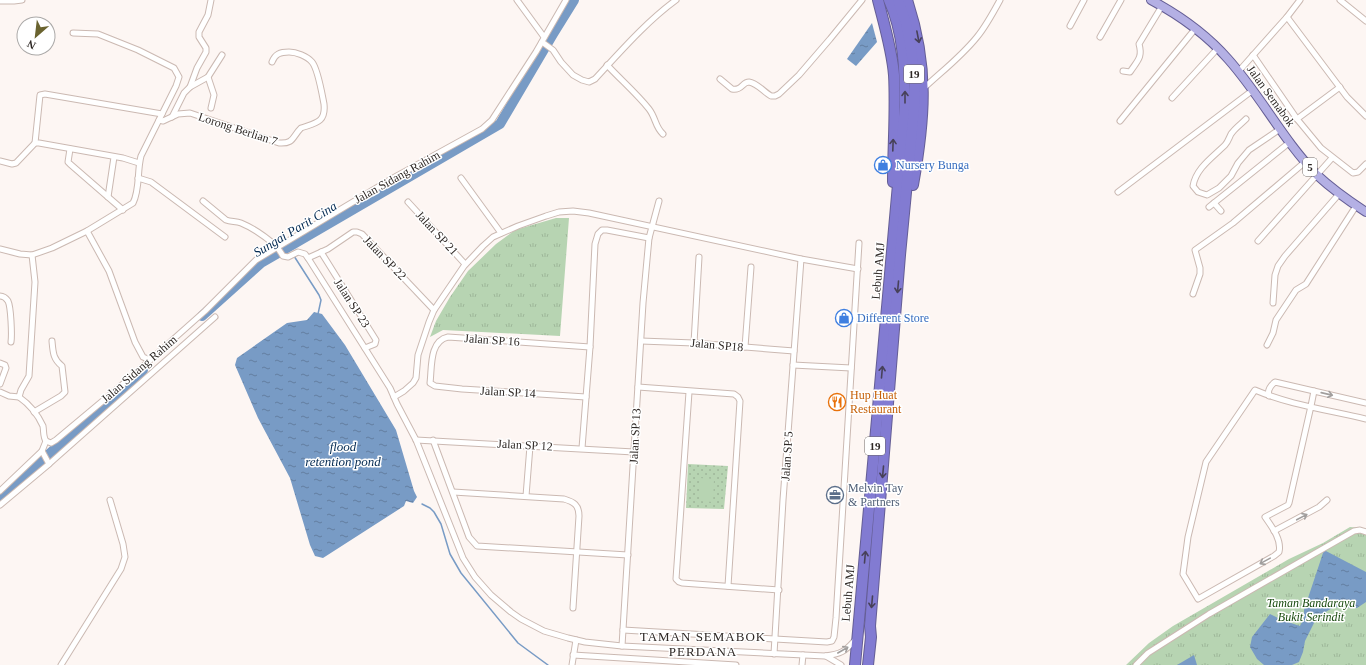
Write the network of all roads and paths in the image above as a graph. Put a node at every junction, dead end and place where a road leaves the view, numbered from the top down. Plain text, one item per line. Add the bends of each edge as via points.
1 (22, 0) edge
2 (211, 0) edge
3 (517, 0) edge
4 (566, 0) edge
5 (676, 0) edge
6 (862, 0) edge
7 (889, 0) edge
8 (898, 0) edge
9 (907, 0) edge
10 (1000, 0) edge
11 (1084, 0) edge
12 (1121, 0) edge
13 (1151, 0) edge
14 (1300, 0) edge
15 (1340, 0) edge
16 (0, 1) edge
17 (878, 2) edge
18 (1162, 6) junction
19 (1287, 17) junction
20 (1366, 21) edge
21 (1070, 26) dead end
22 (1195, 29) junction
23 (73, 33) dead end
24 (1100, 37) dead end
25 (545, 42) junction
26 (1218, 48) junction
27 (222, 55) dead end
28 (1253, 55) junction
29 (272, 62) dead end
30 (608, 65) junction
31 (1123, 71) dead end
32 (1239, 71) junction
33 (208, 77) junction
34 (720, 79) dead end
35 (190, 87) junction
36 (1340, 87) junction
37 (923, 90) junction
38 (1253, 90) junction
39 (1172, 98) dead end
40 (211, 108) dead end
41 (162, 114) junction
42 (1366, 116) edge
43 (172, 117) junction
44 (1297, 118) junction
45 (1246, 119) dead end
46 (159, 120) junction
47 (1120, 121) dead end
48 (1280, 129) junction
49 (663, 134) dead end
50 (1290, 142) junction
51 (35, 144) junction
52 (70, 149) junction
53 (906, 150) junction
54 (114, 157) junction
55 (1332, 158) junction
56 (0, 161) edge
57 (1305, 162) junction
58 (139, 163) junction
59 (1366, 164) edge
60 (1317, 174) junction
61 (138, 178) junction
62 (461, 178) dead end
63 (1118, 192) dead end
64 (1339, 194) junction
65 (108, 197) junction
66 (203, 201) dead end
67 (658, 201) dead end
68 (408, 202) dead end
69 (1214, 203) junction
70 (1356, 206) junction
71 (1209, 207) dead end
72 (122, 210) junction
73 (1221, 211) dead end
74 (1366, 212) edge
75 (652, 226) junction
76 (87, 231) junction
77 (501, 233) junction
78 (225, 237) dead end
79 (649, 238) junction
80 (1258, 241) dead end
81 (859, 243) dead end
82 (277, 248) junction
83 (0, 249) edge
84 (321, 252) junction
85 (32, 255) junction
86 (896, 255) junction
87 (699, 257) dead end
88 (308, 258) junction
89 (802, 259) junction
90 (465, 264) junction
91 (751, 267) dead end
92 (858, 269) junction
93 (1192, 294) dead end
94 (0, 296) edge
95 (1273, 303) dead end
96 (434, 310) junction
97 (215, 317) dead end
98 (52, 341) dead end
99 (641, 341) junction
100 (11, 342) dead end
101 (694, 343) junction
102 (1267, 345) dead end
103 (590, 347) junction
104 (745, 347) junction
105 (365, 348) junction
106 (794, 351) junction
107 (150, 360) junction
108 (0, 363) edge
109 (793, 365) junction
110 (851, 368) junction
111 (430, 383) joint
112 (0, 384) edge
113 (638, 387) junction
114 (0, 392) edge
115 (689, 392) junction
116 (1314, 392) junction
117 (394, 396) junction
118 (1269, 396) junction
119 (19, 397) junction
120 (586, 397) junction
121 (1366, 403) edge
122 (1311, 406) junction
123 (34, 412) junction
124 (1366, 419) edge
125 (416, 440) junction
126 (433, 440) junction
127 (530, 446) junction
128 (44, 447) junction
129 (582, 448) junction
130 (634, 452) junction
131 (48, 463) junction
132 (0, 491) edge
133 (453, 492) junction
134 (526, 496) junction
135 (110, 500) dead end
136 (1328, 500) dead end
137 (0, 505) edge
138 (1274, 531) junction
139 (1366, 532) edge
140 (576, 552) junction
141 (628, 555) junction
142 (728, 586) junction
143 (779, 590) junction
144 (573, 608) dead end
145 (623, 630) junction
146 (857, 638) junction
147 (775, 639) junction
148 (576, 640) junction
149 (622, 646) junction
150 (774, 654) junction
151 (573, 655) junction
152 (802, 655) junction
153 (825, 656) junction
154 (61, 665) edge
155 (572, 665) edge
156 (736, 665) edge
157 (802, 665) edge
158 (841, 665) edge
159 (855, 665) edge
160 (868, 665) edge
161 (1136, 665) edge

1 - 16 street
2 - 35 street via 208,14 199,32 206,52
3 - 25 street
4 - 25 street, Jalan Sidang Rahim
5 - 30 street via 657,15
6 - 34 street via 799,76 779,94 771,96 750,82 739,89 732,89
53 -> 7 highway, Lebuh AMJ / 19 via 902,51
8 - 53 highway, Lebuh AMJ / 19 via 907,30 915,79 914,109
9 -> 37 highway via 919,46
10 - 37 street via 977,37
11 - 21 street
12 - 24 street
13 - 18 main road, Jalan Semabok / 5
14 - 19 street
15 - 20 street
86 -> 17 highway via 894,74
18 - 22 main road, Jalan Semabok / 5
18 - 31 street via 1139,44 1141,55 1130,72
19 - 28 street
19 - 36 street
22 - 26 main road, Jalan Semabok / 5
22 - 47 street
23 - 41 street via 98,34 174,68 179,76
25 - 30 street via 573,75 582,80 589,82 595,79
25 - 82 street, Jalan Sidang Rahim via 492,120 482,129 393,178
26 - 32 main road, Jalan Semabok / 5
26 - 39 street
27 - 33 street
28 - 32 street
28 - 44 street, Jalan Semabok
29 - 43 street, Lorong Berlian 7 via 274,57 283,52 293,52 312,61 325,109 321,119 314,125 301,128 288,143 279,143 190,113
30 - 49 street via 649,109
32 - 38 main road, Jalan Semabok / 5
33 - 35 street
33 - 40 street via 214,95
35 - 43 street via 184,93
36 - 42 street via 1354,106
36 - 44 street
37 - 86 highway via 918,157
38 - 48 main road, Jalan Semabok / 5
38 - 63 street
41 - 46 street
41 - 51 street via 40,95
43 - 46 street, Lorong Berlian 7
44 - 55 street, Jalan Semabok
45 - 48 street via 1199,170 1193,186 1198,192 1207,194 1219,188 1249,150
46 - 58 street
48 - 50 main road, Jalan Semabok / 5
50 - 57 main road, Jalan Semabok / 5
50 - 69 street
51 - 52 street
51 - 56 street via 16,163
52 - 54 street
52 - 65 street via 68,162
53 - 86 highway, Lebuh AMJ / 19
54 - 58 street
54 - 65 street
55 - 59 street, Jalan Semabok via 1353,173 1358,172
55 - 60 street
57 - 60 main road, Jalan Semabok / 5
57 - 93 street via 1233,223 1195,250 1200,274
58 - 61 street
60 - 64 main road, Jalan Semabok / 5
60 - 80 street
61 - 72 street via 136,198
61 - 78 street via 152,182
62 - 77 street
64 - 70 main road, Jalan Semabok / 5
64 - 95 street via 1278,266
65 - 72 street
66 - 82 street via 229,222 237,221 246,225
67 - 75 street, Jalan SP 13
68 - 90 street, Jalan SP 21
69 - 71 street
69 - 73 street
70 - 74 main road, Jalan Semabok / 5
70 - 102 street via 1306,284 1296,290 1276,320 1274,333
72 - 76 street
75 - 77 street via 572,211 546,216
75 - 79 street, Jalan SP 13
75 - 89 street
76 - 85 street
76 - 107 street via 109,271 135,342 143,357
77 - 90 street via 493,237
79 - 99 street, Jalan SP 13
79 - 103 street via 607,230 602,230 598,234 595,244
81 - 92 street
82 - 88 street via 282,256 298,252
82 - 107 street, Jalan Sidang Rahim via 256,260 205,311
83 - 85 street
84 - 88 street, Jalan SP 22
84 - 96 street, Jalan SP 22 via 353,232 362,234
84 - 105 street, Jalan SP 23 via 376,340 375,344
85 - 119 street via 35,282 29,376
146 -> 86 highway, Lebuh AMJ / 19
86 -> 160 highway, Lebuh AMJ / 19
87 - 101 street
88 - 105 street
89 - 92 street
89 - 106 street, Jalan SP 5
90 - 96 street
91 - 104 street
92 - 110 street
94 - 100 street via 8,301
96 - 117 street via 418,355 416,378 404,391
97 - 131 street
98 - 123 street via 53,356 62,366 65,392
99 - 101 street, Jalan SP18
99 - 113 street, Jalan SP 13
101 - 104 street, Jalan SP18
103 - 111 street, Jalan SP 16 via 443,338 434,347
103 - 120 street
104 - 106 street, Jalan SP18
105 - 117 street
106 - 109 street, Jalan SP 5
107 - 128 street, Jalan Sidang Rahim via 56,440
108 - 112 street via 6,365 6,368
109 - 110 street
109 - 143 street, Jalan SP 5
110 - 147 street via 834,637 828,642
111 - 120 street, Jalan SP 14 via 435,386 462,389
113 - 115 street
113 - 130 street, Jalan SP 13
114 - 119 street
115 - 142 street via 734,394 740,401
115 - 142 street via 676,579 682,583
116 - 118 street via 1275,382 1269,389
116 -> 121 street
116 - 122 street
117 - 125 street
118 - 122 street
138 -> 118 street via 1279,552 1198,599 1183,574 1188,537 1206,462 1255,390
119 - 123 street
120 - 129 street
122 - 124 street
122 - 138 street via 1288,505 1266,517
123 - 128 street via 42,425
125 - 126 street, Jalan SP 12
125 - 148 street via 458,548 475,576 500,604 521,619 544,631
126 - 127 street, Jalan SP 12
126 - 133 street
127 - 129 street, Jalan SP 12
127 - 134 street
128 - 131 street
128 - 132 street
129 - 130 street, Jalan SP 12
130 - 141 street, Jalan SP 13
131 - 137 street
133 - 134 street
133 - 140 street via 469,537 477,546
134 - 140 street via 564,499 576,504 579,516
135 - 154 street via 125,557 121,569
138 -> 136 street via 1320,507
139 - 161 street via 1354,531 1209,614 1148,653
140 - 141 street
140 - 144 street
141 - 145 street, Jalan SP 13
142 - 143 street
143 - 147 street, Jalan SP 5
145 - 147 street
145 - 149 street, Jalan SP 13
153 -> 146 street via 842,653
146 - 159 highway, Lebuh AMJ / 19
147 - 150 street, Jalan SP 5
148 - 149 street
148 - 151 street
149 - 150 street
150 - 152 street
151 - 155 street
151 - 156 street
152 - 153 street
152 - 157 street
153 - 158 street

